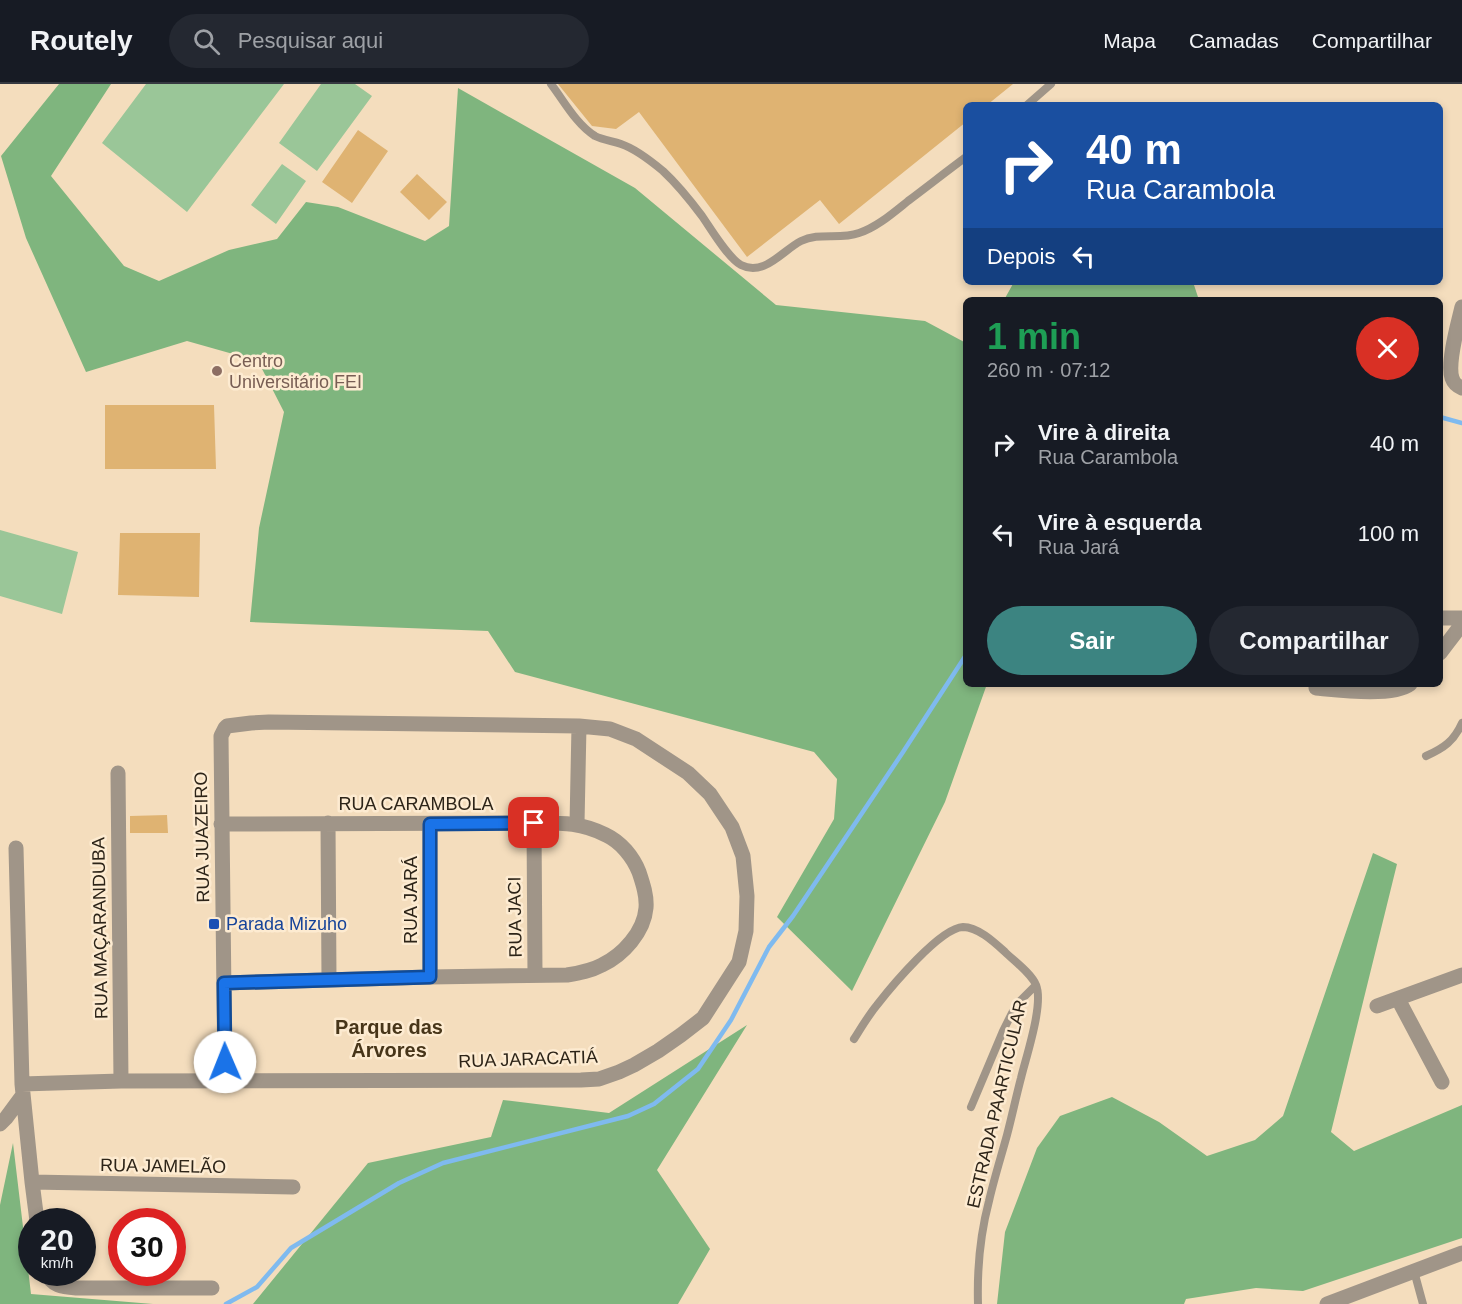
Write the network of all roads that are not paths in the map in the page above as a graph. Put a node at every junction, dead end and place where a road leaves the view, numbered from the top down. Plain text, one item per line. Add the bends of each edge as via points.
1 (551, 84) edge
2 (1051, 84) edge
3 (1030, 102) edge
4 (963, 159) edge
5 (1462, 307) edge
6 (1462, 388) edge
7 (1443, 619) edge
8 (1461, 626) edge
9 (1443, 648) edge
10 (1406, 687) edge
11 (1316, 688) dead end
12 (1462, 723) edge
13 (579, 726) junction
14 (224, 731) joint
15 (1426, 756) dead end
16 (118, 773) dead end
17 (534, 823) junction
18 (221, 824) junction
19 (328, 824) junction
20 (430, 824) junction
21 (577, 824) junction
22 (16, 848) dead end
23 (535, 975) junction
24 (1462, 975) edge
25 (430, 977) junction
26 (329, 980) junction
27 (224, 983) junction
28 (1036, 985) junction
29 (1398, 999) junction
30 (1377, 1006) dead end
31 (855, 1039) dead end
32 (121, 1081) junction
33 (225, 1082) junction
34 (1442, 1082) dead end
35 (23, 1090) junction
36 (971, 1107) dead end
37 (0, 1124) edge
38 (32, 1182) junction
39 (293, 1187) dead end
40 (35, 1208) edge
41 (1462, 1253) edge
42 (1414, 1271) junction
43 (60, 1286) edge
44 (212, 1288) dead end
45 (978, 1304) edge
46 (1327, 1304) edge
47 (1423, 1304) edge

1 - 4 lane via 594,135 623,144 663,172 730,255 745,267 762,267 809,237 860,233
2 - 3 lane
5 - 6 street via 1451,365 1451,376
7 - 8 street
8 - 9 street
10 - 11 street via 1379,692
12 - 15 lane via 1457,735
13 - 14 street, RUA JARACATIÁ via 269,722
13 - 21 street
13 - 33 street, RUA JARACATIÁ via 610,729 664,756 710,794 732,826 743,856 746,931 739,962 703,1018 634,1065 599,1078
14 - 18 street, RUA JUAZEIRO
16 - 32 street, RUA MAÇARANDUBA
17 - 20 street, RUA CARAMBOLA
17 - 21 street, RUA CARAMBOLA
17 - 23 street, RUA JACI
18 - 19 street, RUA CARAMBOLA
18 - 27 street, RUA JUAZEIRO
19 - 20 street, RUA CARAMBOLA
19 - 26 street
20 - 25 street, RUA JARÁ
21 - 23 street, RUA CARAMBOLA via 607,835 628,854 642,880 646,910 637,933 616,957 585,971
22 - 35 street
23 - 25 street, RUA CARAMBOLA
24 - 29 street
25 - 26 street, RUA CARAMBOLA
26 - 27 street, RUA CARAMBOLA
27 - 33 street, RUA JUAZEIRO
28 - 31 lane, ESTRADA PAARTICULAR via 984,935 964,927 954,928 896,983
28 - 36 lane via 1012,1013
28 - 45 lane, ESTRADA PAARTICULAR via 1034,1027 981,1236
29 - 30 street
29 - 34 street
32 - 33 street, RUA JARACATIÁ
32 - 35 street, RUA JARACATIÁ
35 - 37 street
35 - 38 street
38 - 39 street, RUA JAMELÃO
38 - 40 street
41 - 42 street
42 - 46 street
42 - 47 lane
43 - 44 street

